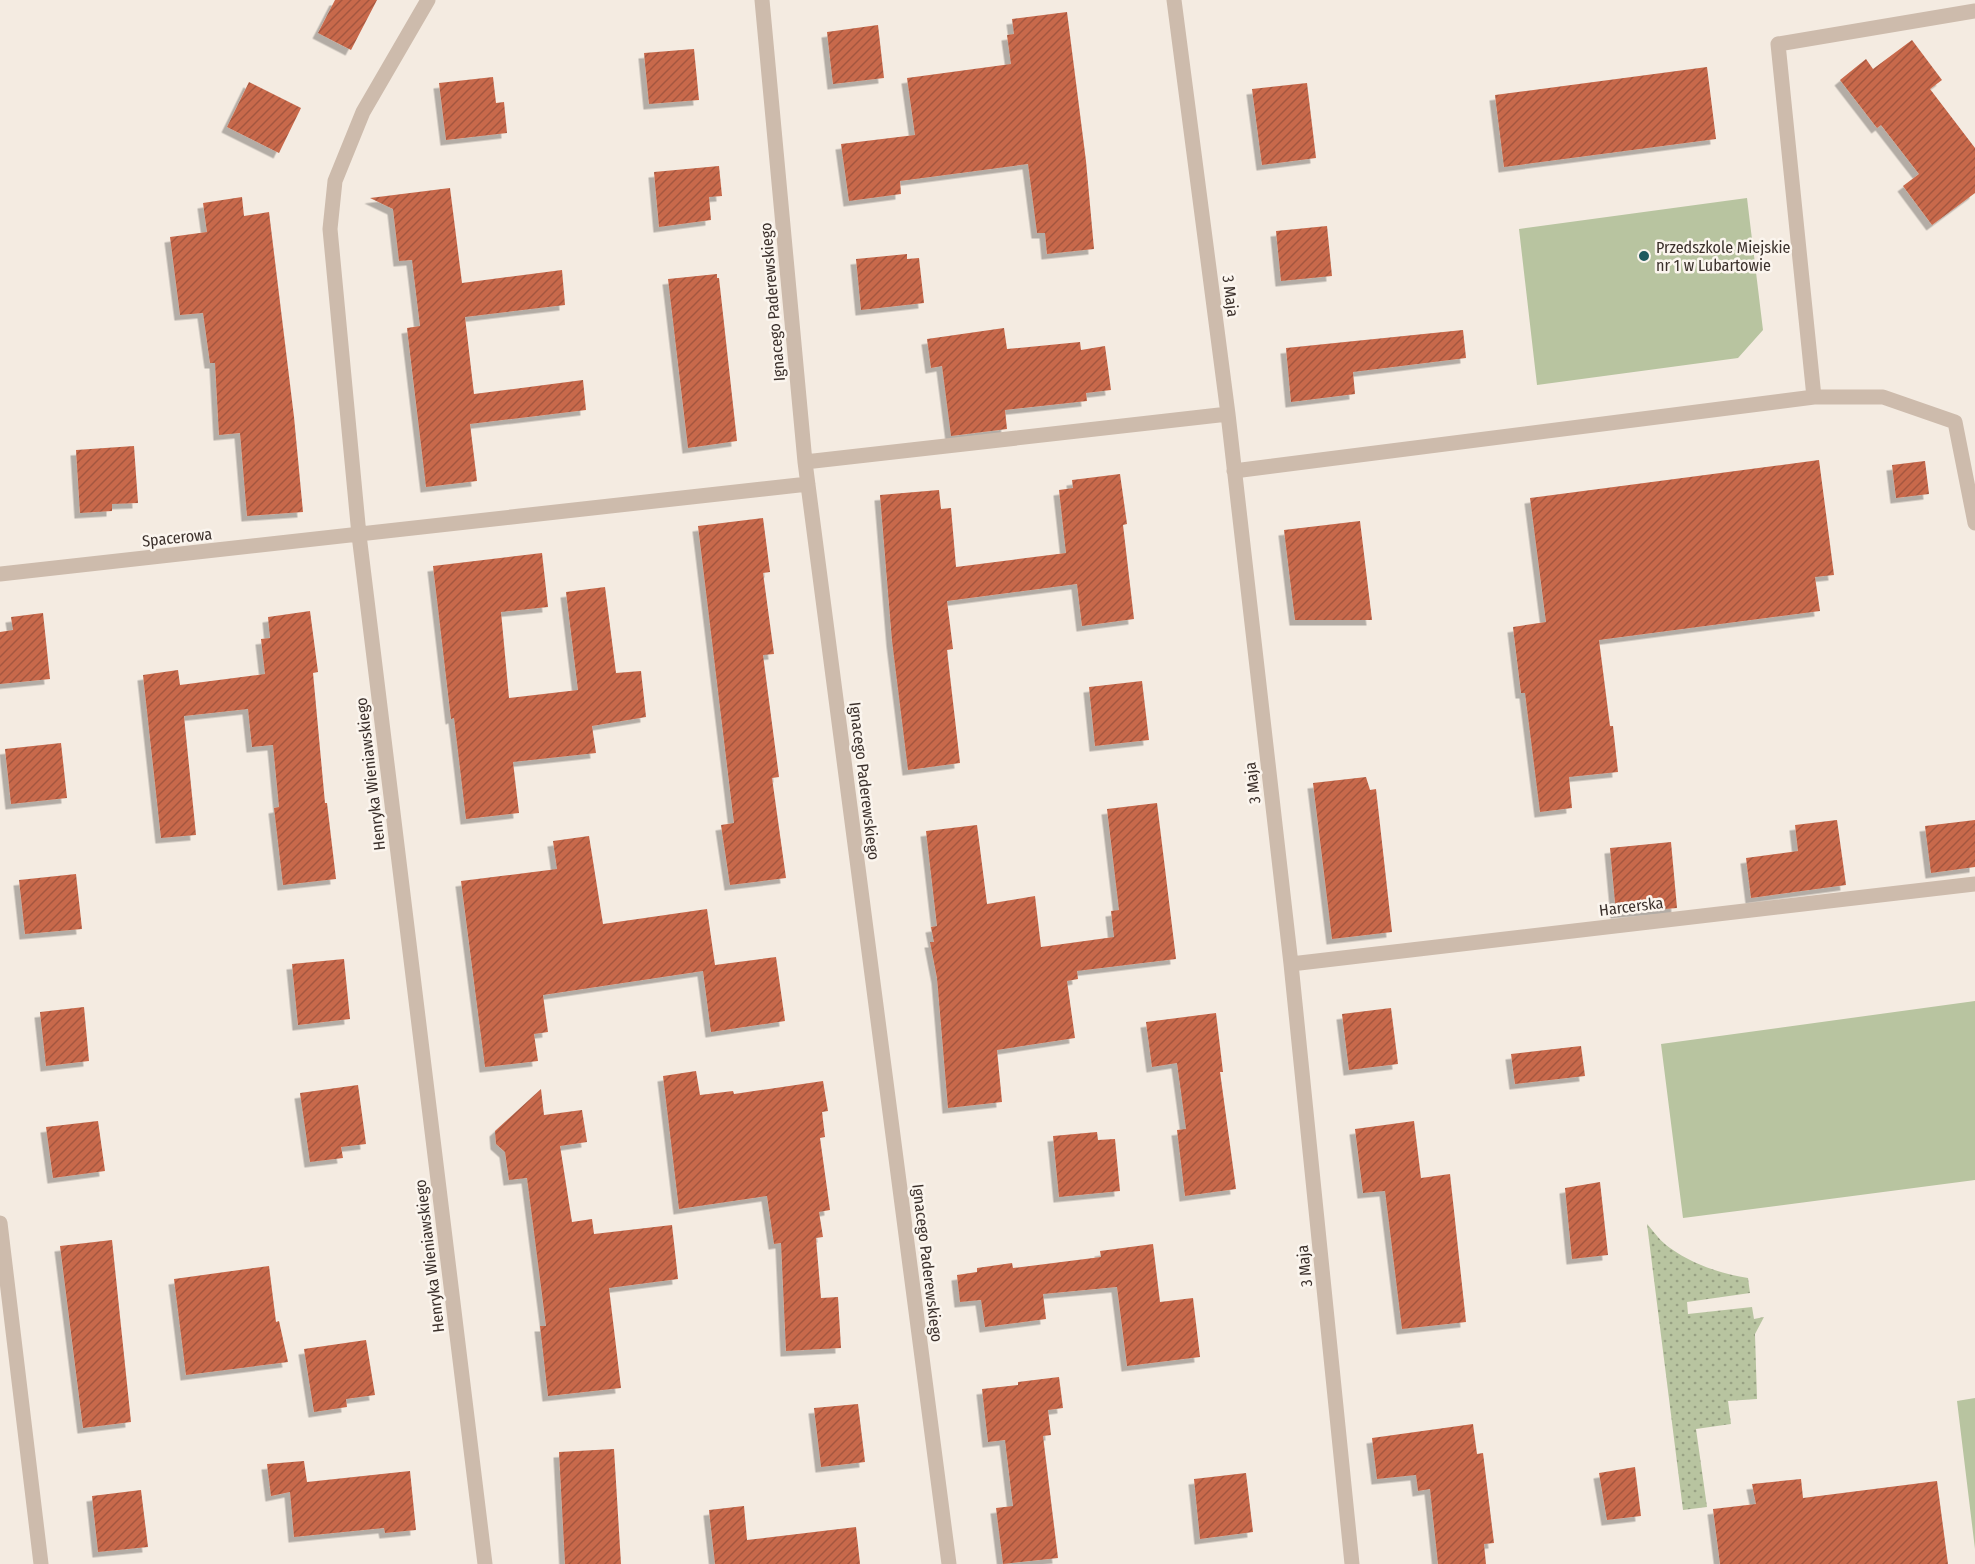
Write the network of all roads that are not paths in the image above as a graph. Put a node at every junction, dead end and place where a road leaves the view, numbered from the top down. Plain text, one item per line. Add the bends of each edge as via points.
1 (428, 0) edge
2 (762, 0) edge
3 (1174, 0) edge
4 (1975, 11) edge
5 (1814, 397) junction
6 (1228, 414) junction
7 (805, 462) junction
8 (1234, 471) junction
9 (808, 484) junction
10 (1975, 523) edge
11 (359, 536) junction
12 (0, 574) edge
13 (1975, 884) edge
14 (1291, 964) junction
15 (0, 1222) edge
16 (41, 1564) edge
17 (485, 1564) edge
18 (949, 1564) edge
19 (1352, 1564) edge

1 - 11 street, Henryka Wieniawskiego via 363,112 335,181 330,229
2 - 7 street, Ignacego Paderewskiego
3 - 6 street, 3 Maja
4 - 5 street via 1779,44
5 - 8 street
5 - 10 street via 1883,397 1955,422
6 - 7 street
6 - 8 street, 3 Maja
7 - 9 street, Ignacego Paderewskiego
8 - 14 street, 3 Maja
9 - 11 street, Spacerowa
9 - 18 street, Ignacego Paderewskiego
11 - 12 street, Spacerowa
11 - 17 street, Henryka Wieniawskiego
13 - 14 street, Harcerska
14 - 19 street, 3 Maja
15 - 16 street

